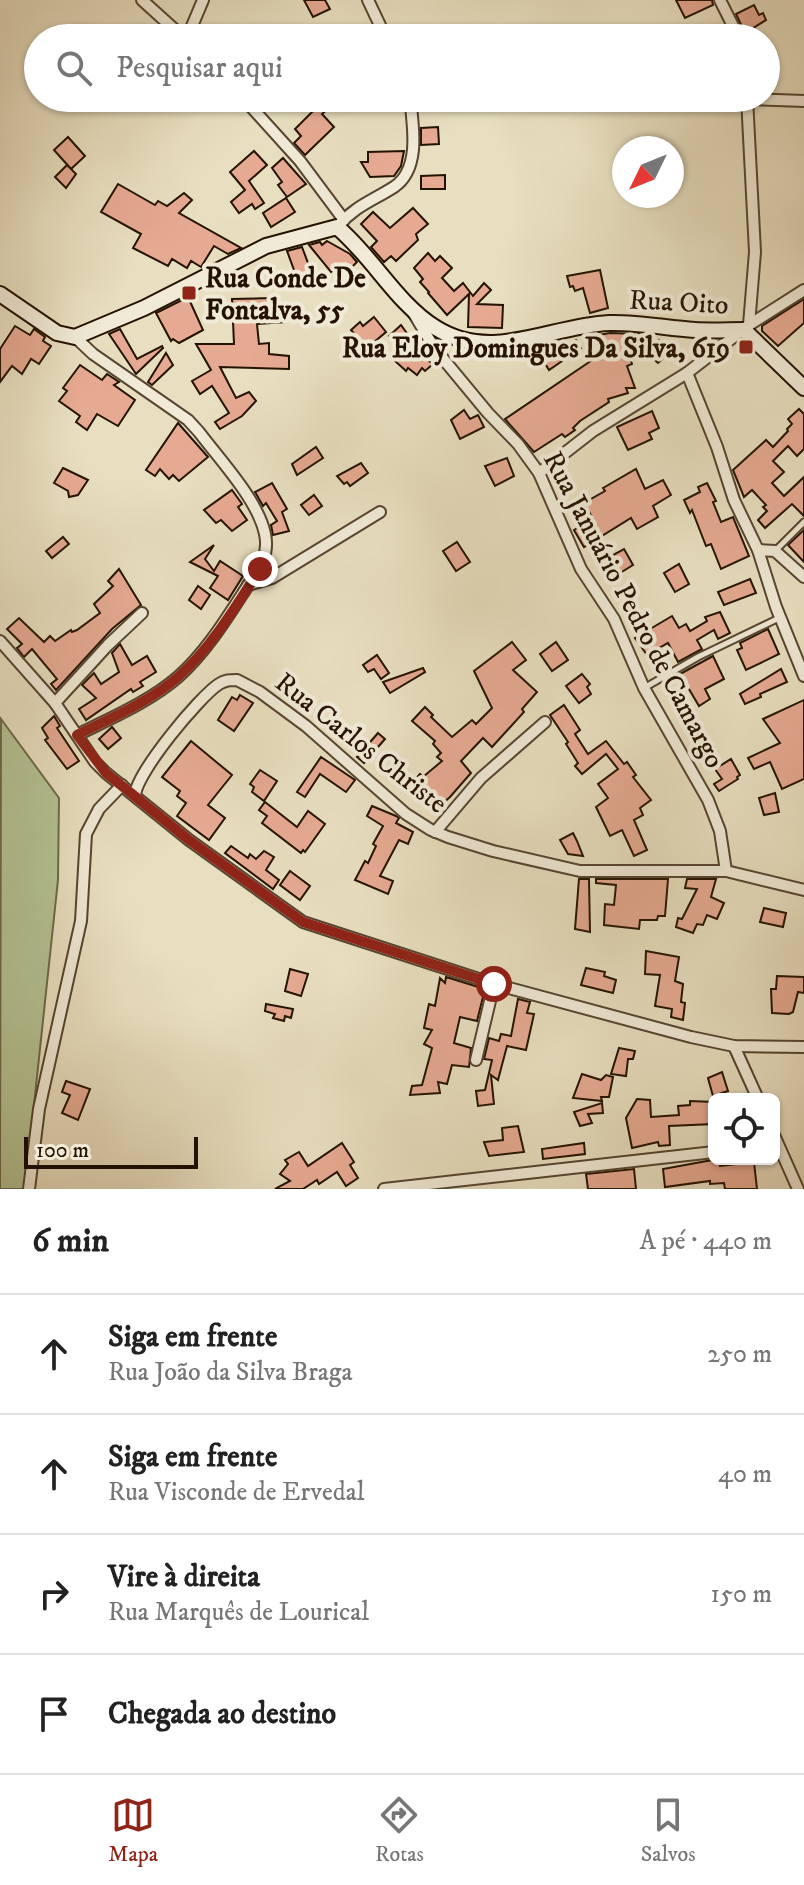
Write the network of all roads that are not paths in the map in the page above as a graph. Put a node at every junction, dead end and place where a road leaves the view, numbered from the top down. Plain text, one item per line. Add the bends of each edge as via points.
1 (142, 0) edge
2 (203, 0) edge
3 (368, 0) edge
4 (720, 0) edge
5 (170, 24) edge
6 (192, 24) edge
7 (379, 24) edge
8 (732, 24) edge
9 (780, 100) edge
10 (804, 101) edge
11 (256, 112) edge
12 (410, 112) edge
13 (748, 112) edge
14 (341, 224) junction
15 (804, 290) edge
16 (0, 294) edge
17 (413, 311) junction
18 (746, 327) junction
19 (75, 337) junction
20 (687, 373) junction
21 (804, 388) edge
22 (539, 473) junction
23 (380, 512) dead end
24 (804, 522) edge
25 (758, 550) junction
26 (775, 551) junction
27 (804, 577) edge
28 (248, 585) junction
29 (142, 613) dead end
30 (780, 618) junction
31 (0, 641) edge
32 (804, 676) edge
33 (644, 688) junction
34 (55, 703) junction
35 (545, 722) dead end
36 (77, 735) junction
37 (122, 785) junction
38 (135, 795) junction
39 (435, 832) junction
40 (726, 871) junction
41 (804, 890) edge
42 (494, 984) junction
43 (734, 1046) junction
44 (804, 1047) edge
45 (476, 1060) dead end
46 (755, 1093) edge
47 (780, 1152) edge
48 (708, 1153) edge
49 (29, 1189) edge
50 (384, 1189) edge
51 (798, 1189) edge

1 - 5 street
2 - 6 street
3 - 7 street
4 - 8 street
9 - 10 street
11 - 14 street via 300,161
12 - 14 street via 407,173
13 - 18 street via 755,252
14 - 17 main road, Rua Oito
14 - 19 main road via 266,246
15 - 18 street
16 - 19 main road via 57,333
17 - 18 main road, Rua Oito via 448,335 475,344 611,323 696,330
17 - 22 street, Rua Januário Pedro de Camargo via 435,349
18 - 20 street
18 - 21 main road
19 - 28 street via 188,420 251,503 266,547
20 - 22 street via 593,431
20 - 25 street
22 - 33 street, Rua Januário Pedro de Camargo via 577,560 614,619
23 - 28 street via 272,578
24 - 26 lane
25 - 26 street
25 - 30 street
26 - 27 street
28 - 36 street via 177,678
29 - 34 street
30 - 32 street
30 - 33 lane
31 - 34 street
33 - 40 street, Rua Januário Pedro de Camargo via 708,800 720,831
34 - 36 street
35 - 39 street via 481,778
36 - 37 street via 95,762
37 - 38 street
37 - 49 street via 99,809 86,834 81,921 39,1109
38 - 39 street, Rua Carlos Christe via 141,776 196,707 218,685 237,680 306,726 383,795
38 - 42 street via 303,922
39 - 40 street, Rua Carlos Christe via 580,871
40 - 41 street, Rua Carlos Christe
42 - 43 street
42 - 45 street
43 - 44 street
43 - 46 street
47 - 51 street
48 - 50 street

